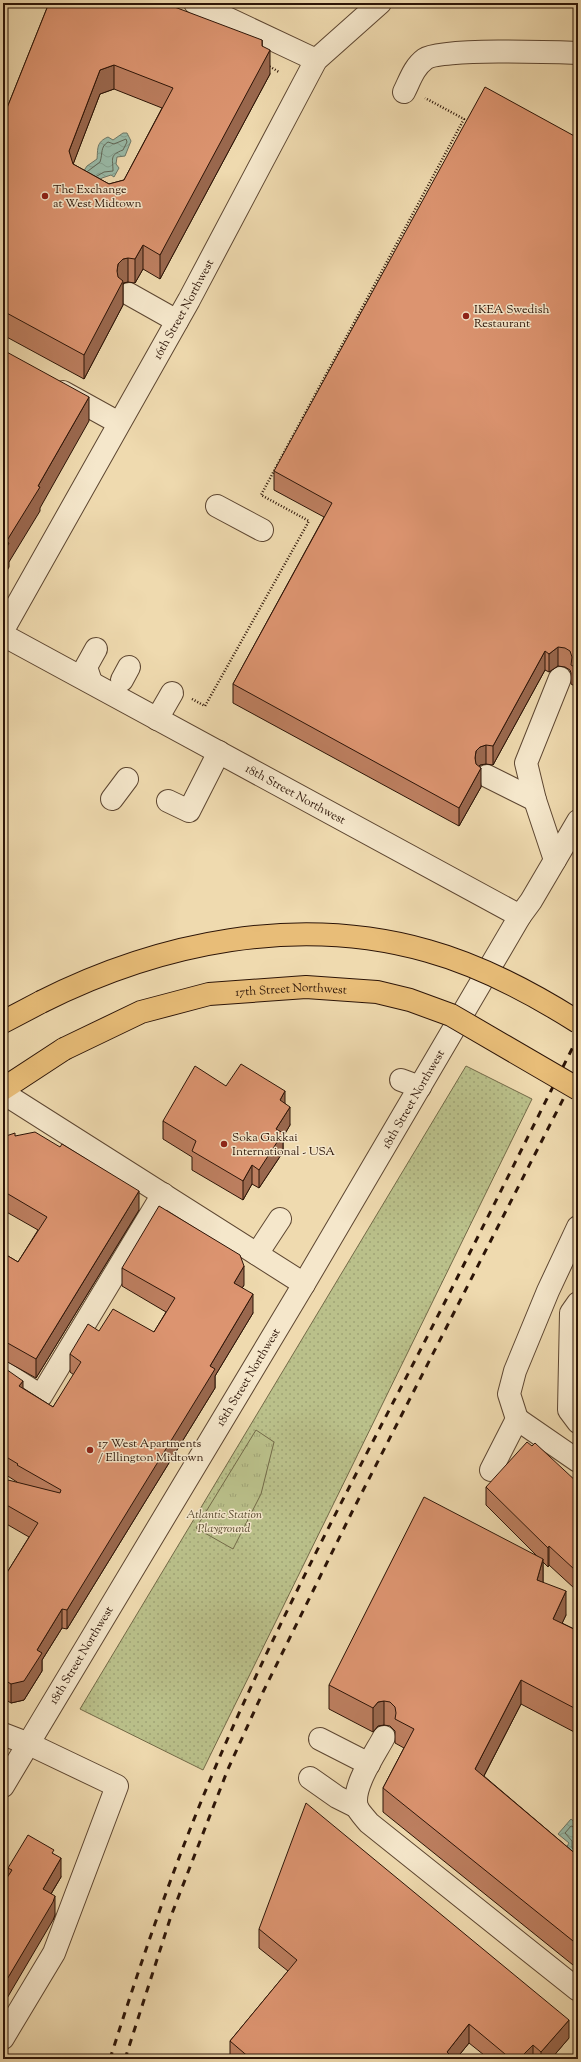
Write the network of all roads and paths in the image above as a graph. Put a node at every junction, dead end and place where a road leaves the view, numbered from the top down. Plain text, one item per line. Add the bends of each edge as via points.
1 (195, 3) edge
2 (380, 3) edge
3 (578, 53) edge
4 (316, 60) junction
5 (266, 65) edge
6 (279, 72) dead end
7 (405, 90) joint
8 (129, 294) dead end
9 (177, 320) junction
10 (43, 380) edge
11 (119, 424) junction
12 (217, 506) dead end
13 (262, 530) dead end
14 (3, 630) edge
15 (3, 635) edge
16 (96, 649) dead end
17 (560, 678) dead end
18 (91, 682) junction
19 (179, 695) joint
20 (157, 719) junction
21 (219, 752) junction
22 (487, 776) dead end
23 (127, 779) dead end
24 (112, 799) dead end
25 (534, 800) junction
26 (168, 801) dead end
27 (578, 821) edge
28 (555, 860) junction
29 (520, 916) junction
30 (3, 1022) edge
31 (578, 1022) edge
32 (3, 1089) edge
33 (578, 1089) edge
34 (3, 1093) edge
35 (163, 1194) junction
36 (280, 1219) dead end
37 (578, 1227) edge
38 (257, 1254) junction
39 (304, 1284) junction
40 (578, 1303) edge
41 (3, 1372) edge
42 (517, 1419) junction
43 (578, 1422) edge
44 (578, 1461) edge
45 (491, 1470) dead end
46 (3, 1734) edge
47 (384, 1738) dead end
48 (320, 1739) dead end
49 (29, 1744) junction
50 (369, 1764) junction
51 (310, 1778) dead end
52 (3, 1786) edge
53 (357, 1807) junction
54 (578, 1990) edge
55 (3, 2038) edge

1 - 4 street
2 - 4 street, 16th Street Northwest
3 - 7 street via 482,52 427,57 417,65
4 - 9 street, 16th Street Northwest
5 - 6 path
7 - 19 path via 464,118 261,495 309,521 206,706
8 - 9 street
9 - 11 street, 16th Street Northwest
10 - 11 street
11 - 14 street, 16th Street Northwest
12 - 13 street
15 - 18 street, 18th Street Northwest
16 - 18 street via 86,667
17 - 25 street via 526,763
18 - 20 street, 18th Street Northwest
19 - 20 street
20 - 21 street, 18th Street Northwest
21 - 26 street via 189,811
21 - 29 street, 18th Street Northwest
22 - 25 street
23 - 24 street
25 - 28 street
27 - 28 street
28 - 29 street
29 - 39 street, 18th Street Northwest via 410,1084
30 - 31 main road, bridge via 69,988 128,965 203,944 288,934 338,934 428,950 472,966 543,1000
32 - 33 main road, 17th Street Northwest, bridge via 64,1049 141,1012 209,994 306,987 377,992 410,1000 450,1015
34 - 35 street
35 - 38 street
35 - 41 street via 41,1396
36 - 38 street
37 - 42 street via 515,1372 509,1394
38 - 39 street
39 - 49 street, 18th Street Northwest
40 - 43 street via 571,1313 569,1410
42 - 44 street
42 - 45 street
46 - 49 street
47 - 50 street
48 - 50 street
49 - 52 street, 18th Street Northwest
49 - 55 street via 117,1786 54,1953
50 - 53 street via 357,1793
51 - 53 street
53 - 54 street via 369,1823 394,1844

